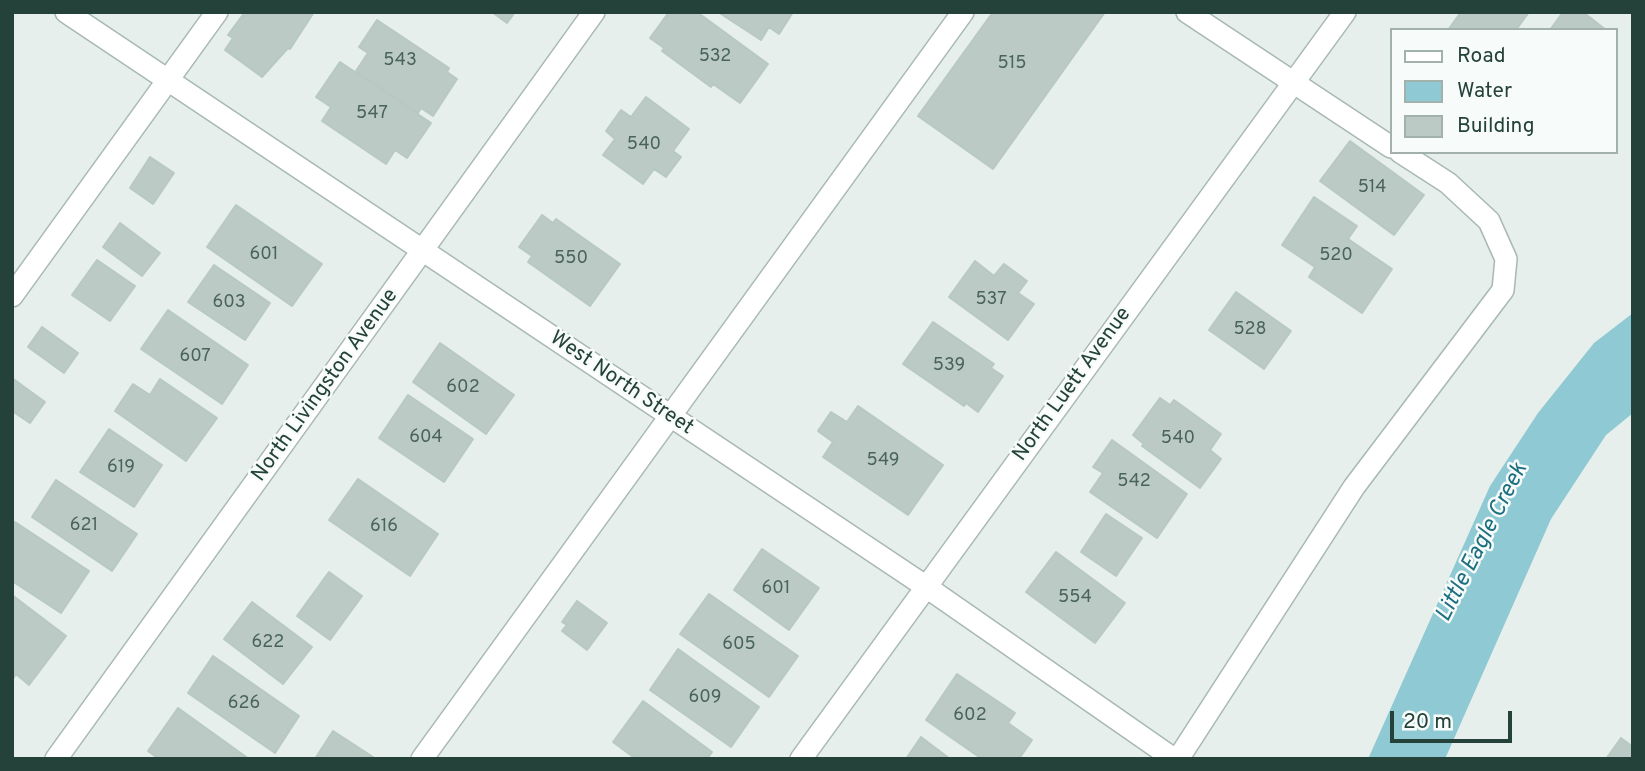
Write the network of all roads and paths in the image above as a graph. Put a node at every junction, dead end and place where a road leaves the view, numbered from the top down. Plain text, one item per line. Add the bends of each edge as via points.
1 (66, 12) edge
2 (217, 12) edge
3 (594, 12) edge
4 (963, 12) edge
5 (1187, 12) edge
6 (1345, 12) edge
7 (167, 81) junction
8 (1293, 85) junction
9 (1390, 146) edge
10 (1403, 154) edge
11 (423, 252) junction
12 (12, 296) edge
13 (669, 416) junction
14 (925, 586) junction
15 (57, 759) edge
16 (422, 759) edge
17 (800, 759) edge
18 (1176, 759) edge

1 - 7 street, West North Street
2 - 7 street
3 - 11 street, North Livingston Avenue
4 - 13 street
5 - 8 street
6 - 8 street, North Luett Avenue
7 - 11 street, West North Street
7 - 12 street
8 - 9 street
8 - 14 street, North Luett Avenue
10 - 18 street via 1448,183 1489,221 1506,259 1503,290 1354,487
11 - 13 street, West North Street
11 - 15 street, North Livingston Avenue
13 - 14 street, West North Street
13 - 16 street
14 - 17 street, North Luett Avenue
14 - 18 street, West North Street

